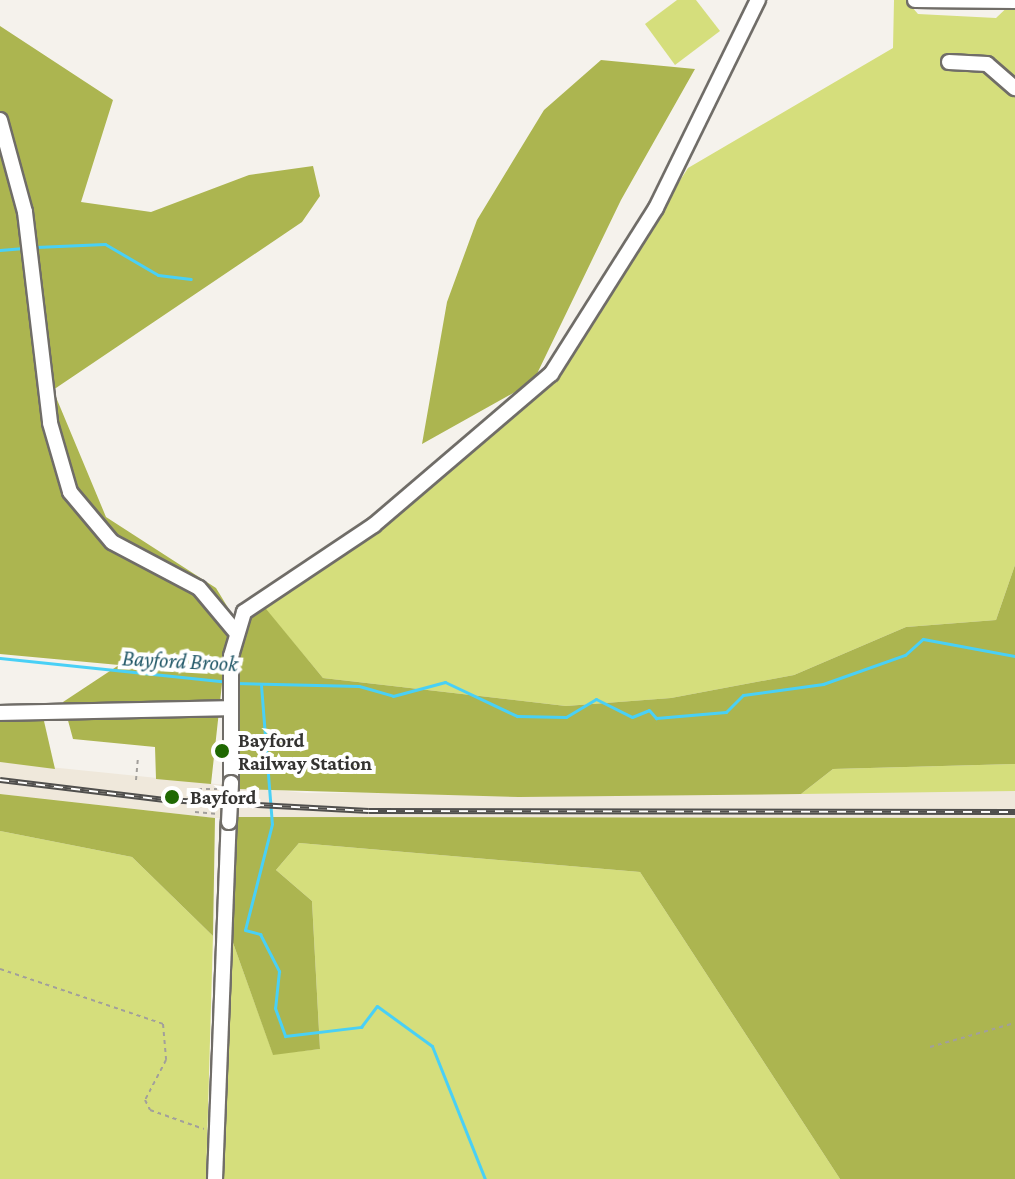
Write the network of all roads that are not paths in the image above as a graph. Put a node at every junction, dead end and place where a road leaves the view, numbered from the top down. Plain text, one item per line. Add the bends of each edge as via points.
1 (758, 0) edge
2 (915, 0) edge
3 (1015, 1) edge
4 (949, 62) dead end
5 (1015, 88) edge
6 (0, 120) edge
7 (235, 631) junction
8 (230, 708) junction
9 (0, 713) edge
10 (215, 1179) edge

1 - 7 street via 656,208 551,374 374,525 260,596
2 - 3 street
4 - 5 street via 987,64
6 - 7 street via 25,212 50,423 70,492 112,542 199,588
7 - 8 street
8 - 9 street
8 - 10 street, bridge

